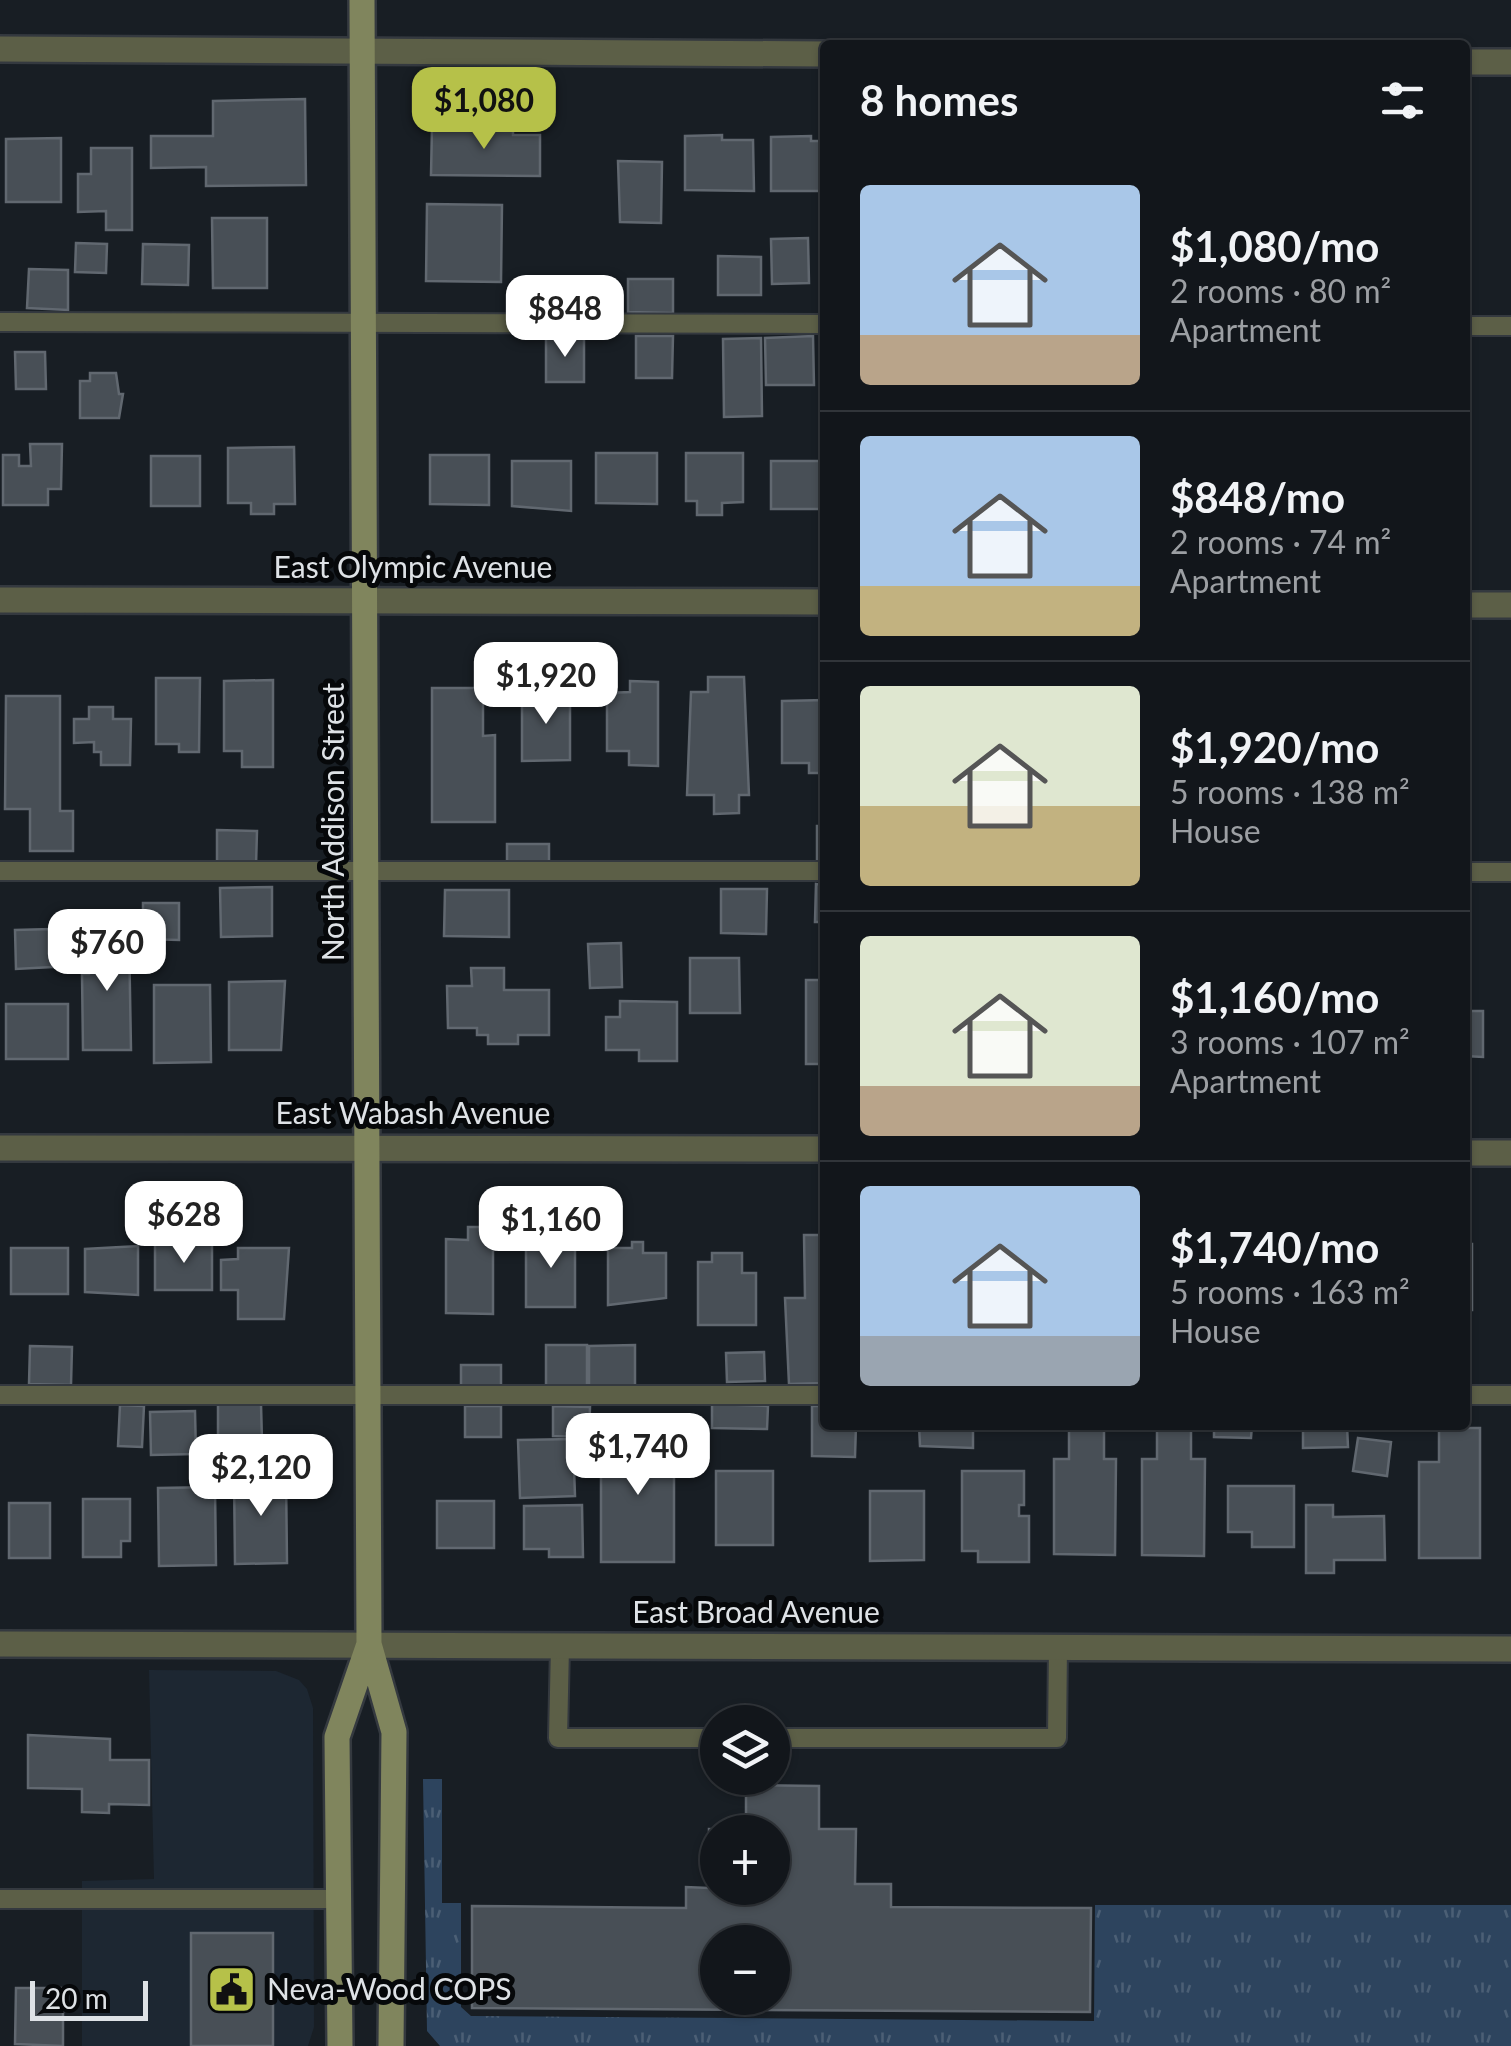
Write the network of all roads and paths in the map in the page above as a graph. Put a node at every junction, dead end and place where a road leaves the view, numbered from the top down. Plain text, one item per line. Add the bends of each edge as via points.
1 (362, 0) edge
2 (0, 49) edge
3 (362, 49) junction
4 (820, 54) edge
5 (1470, 62) edge
6 (1511, 62) edge
7 (0, 322) edge
8 (364, 323) junction
9 (820, 324) edge
10 (1470, 326) edge
11 (1511, 326) edge
12 (0, 600) edge
13 (365, 600) junction
14 (820, 602) edge
15 (1470, 605) edge
16 (1511, 605) edge
17 (367, 870) junction
18 (820, 870) edge
19 (0, 871) edge
20 (1470, 872) edge
21 (1511, 872) edge
22 (368, 1146) junction
23 (0, 1148) edge
24 (820, 1149) edge
25 (1470, 1153) edge
26 (1511, 1154) edge
27 (368, 1394) junction
28 (0, 1395) edge
29 (820, 1395) edge
30 (1470, 1395) edge
31 (1511, 1395) edge
32 (0, 1644) edge
33 (370, 1644) junction
34 (560, 1646) junction
35 (1058, 1646) junction
36 (1511, 1649) edge
37 (700, 1738) edge
38 (790, 1738) edge
39 (0, 1899) edge
40 (340, 1899) junction
41 (340, 2046) edge
42 (391, 2046) edge

1 - 3 street, North Addison Street
2 - 3 street
3 - 4 street
3 - 8 street, North Addison Street
5 - 6 street
7 - 8 lane
8 - 9 lane
8 - 13 street, North Addison Street
10 - 11 lane
12 - 13 street, East Olympic Avenue
13 - 14 street, East Olympic Avenue
13 - 17 street, North Addison Street
15 - 16 street
17 - 18 lane
17 - 19 lane
17 - 22 street, North Addison Street
20 - 21 lane
22 - 23 street, East Wabash Avenue
22 - 24 street, East Wabash Avenue
22 - 27 street, North Addison Street
25 - 26 street
27 - 28 lane
27 - 29 lane
27 - 33 street, North Addison Street
30 - 31 lane
32 - 33 street, East Broad Avenue
33 - 34 street, East Broad Avenue
33 - 40 street, North Addison Street via 337,1737
33 - 42 street, North Addison Street via 394,1732
34 - 35 street, East Broad Avenue
34 - 37 lane via 558,1738
35 - 36 street, East Broad Avenue
35 - 38 lane via 1057,1738
39 - 40 lane
40 - 41 street, North Addison Street

